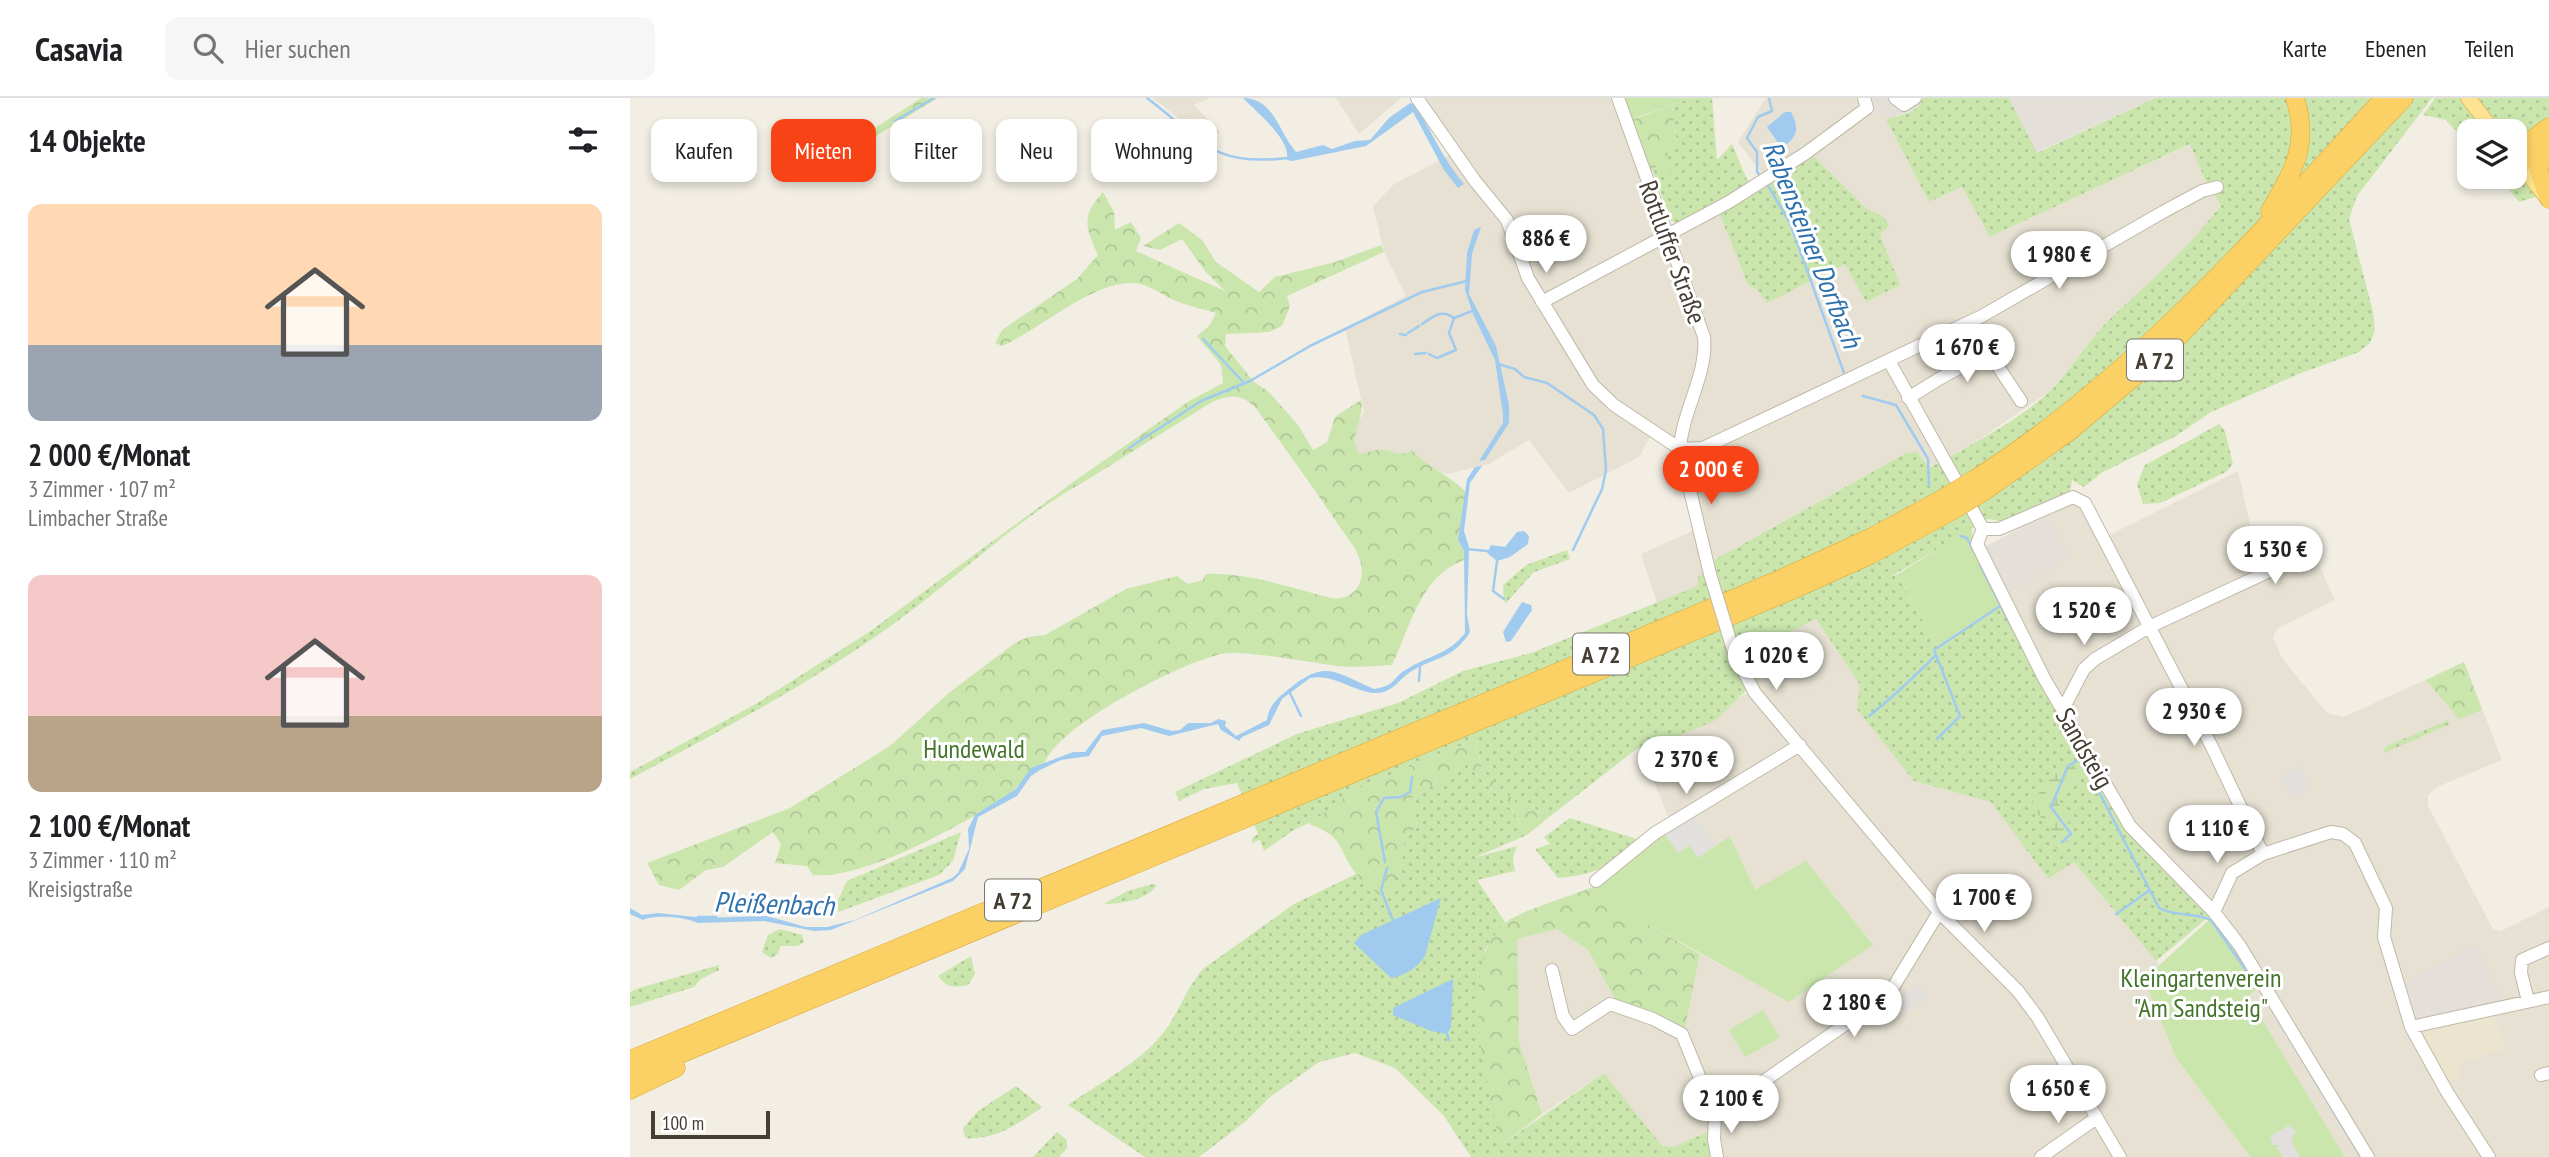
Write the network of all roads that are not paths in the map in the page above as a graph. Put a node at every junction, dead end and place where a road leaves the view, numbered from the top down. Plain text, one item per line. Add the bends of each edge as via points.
1 (1417, 98) edge
2 (1618, 98) edge
3 (1864, 98) edge
4 (1895, 98) edge
5 (1915, 98) edge
6 (2295, 98) edge
7 (2384, 98) edge
8 (2404, 98) edge
9 (2468, 98) edge
10 (2485, 119) edge
11 (2549, 127) edge
12 (2547, 143) edge
13 (2527, 148) edge
14 (2527, 153) edge
15 (2527, 173) edge
16 (2217, 187) dead end
17 (2549, 200) edge
18 (1667, 234) junction
19 (2254, 238) junction
20 (1542, 302) junction
21 (1889, 361) junction
22 (1908, 398) junction
23 (2021, 401) dead end
24 (1680, 449) junction
25 (1979, 486) junction
26 (1946, 506) junction
27 (1983, 529) junction
28 (2289, 562) dead end
29 (2149, 627) junction
30 (2063, 709) junction
31 (1800, 745) junction
32 (2263, 854) junction
33 (1596, 881) dead end
34 (1939, 912) junction
35 (2214, 912) junction
36 (2549, 948) edge
37 (1552, 970) dead end
38 (2549, 997) edge
39 (772, 1000) junction
40 (2528, 1001) junction
41 (758, 1022) junction
42 (2411, 1027) junction
43 (630, 1047) edge
44 (630, 1060) edge
45 (630, 1075) edge
46 (630, 1090) edge
47 (1715, 1115) junction
48 (2095, 1119) junction
49 (1717, 1157) edge
50 (2041, 1157) edge
51 (2120, 1157) edge
52 (2368, 1157) edge
53 (2489, 1157) edge

1 - 20 street via 1507,220
2 - 18 street, Rottluffer Straße
3 - 18 street via 1867,108 1859,116 1764,180
4 - 5 street via 1904,105
6 - 19 highway via 2302,118 2298,156
7 - 19 highway, A 72
8 - 25 highway, A 72 via 2168,348 2070,431
9 - 10 main road
11 - 13 highway
12 - 14 highway
12 - 17 highway via 2539,171
15 - 17 main road
16 - 21 street via 2202,191 1982,316
18 - 20 street
18 - 24 street, Rottluffer Straße via 1705,345
19 - 25 highway, A 72 via 2115,376
20 - 24 street via 1603,397
21 - 22 street
21 - 24 street via 1702,449
22 - 23 street via 1968,364 1983,361 1997,365
22 - 27 street
24 - 31 street, bridge via 1734,653 1755,693
25 - 26 highway, A 72, bridge
26 - 39 highway, A 72
26 - 41 highway, A 72 via 1870,555 1790,592
27 - 29 street via 1999,529 2067,499 2081,499
27 - 30 street, Sandsteig via 1979,550
28 - 29 street
29 - 30 street via 2084,669
29 - 32 street
30 - 35 street, Sandsteig via 2130,826
31 - 33 street via 1655,833
31 - 34 street
32 - 35 street via 2232,873
32 - 42 street via 2331,832 2355,843 2386,908 2384,937
34 - 47 street via 1889,994
34 - 48 street via 2018,991
35 - 52 street, Sandsteig via 2264,983
36 - 40 street via 2522,960
37 - 47 street via 1559,1005 1572,1029 1610,1004 1682,1034
38 - 40 street
39 - 43 highway via 724,1010
39 - 44 highway, A 72
40 - 42 street
41 - 45 highway, A 72
41 - 46 highway via 732,1042
42 - 53 street
47 - 49 street
48 - 50 street
48 - 51 street

